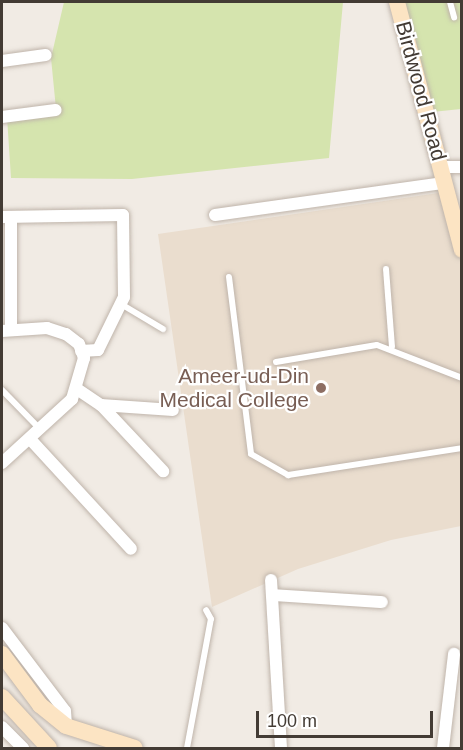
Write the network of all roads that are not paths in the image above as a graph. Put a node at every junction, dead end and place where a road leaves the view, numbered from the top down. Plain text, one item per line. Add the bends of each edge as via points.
1 (397, 2) edge
2 (450, 2) edge
3 (454, 17) dead end
4 (46, 55) dead end
5 (2, 61) edge
6 (57, 110) dead end
7 (2, 117) edge
8 (462, 167) edge
9 (443, 175) junction
10 (455, 206) edge
11 (215, 215) dead end
12 (6, 217) edge
13 (462, 250) edge
14 (386, 269) dead end
15 (229, 277) dead end
16 (120, 304) junction
17 (163, 329) dead end
18 (6, 331) edge
19 (392, 347) junction
20 (81, 351) junction
21 (276, 362) dead end
22 (462, 378) edge
23 (77, 389) junction
24 (2, 390) edge
25 (101, 405) junction
26 (173, 410) dead end
27 (40, 429) junction
28 (30, 439) junction
29 (462, 448) edge
30 (2, 463) edge
31 (163, 471) dead end
32 (131, 549) dead end
33 (271, 580) dead end
34 (273, 595) junction
35 (382, 602) dead end
36 (206, 610) dead end
37 (2, 628) edge
38 (2, 654) edge
39 (454, 654) dead end
40 (2, 697) edge
41 (66, 726) junction
42 (2, 727) edge
43 (23, 748) edge
44 (49, 748) edge
45 (135, 748) edge
46 (187, 748) edge
47 (281, 748) edge
48 (443, 748) edge

1 - 9 street, Birdwood Road
2 - 3 lane
4 - 5 street
6 - 7 street
8 - 9 street
9 - 10 street, Birdwood Road
9 - 11 street
10 - 13 street, Birdwood Road
12 - 16 street via 123,215
12 - 18 street
14 - 19 lane
15 - 29 lane via 251,454 288,475
16 - 17 lane
16 - 20 street via 98,350
18 - 20 street via 66,334
19 - 21 lane
19 - 22 lane
20 - 23 street
23 - 25 street
23 - 27 street
24 - 27 lane
25 - 26 street
25 - 31 street
27 - 28 street
28 - 30 street
28 - 32 street
33 - 34 street
34 - 35 street
34 - 47 street
36 - 46 lane via 211,619
37 - 41 street via 65,711
38 - 41 street via 40,705
39 - 48 street
40 - 44 street
41 - 45 street
42 - 43 street

